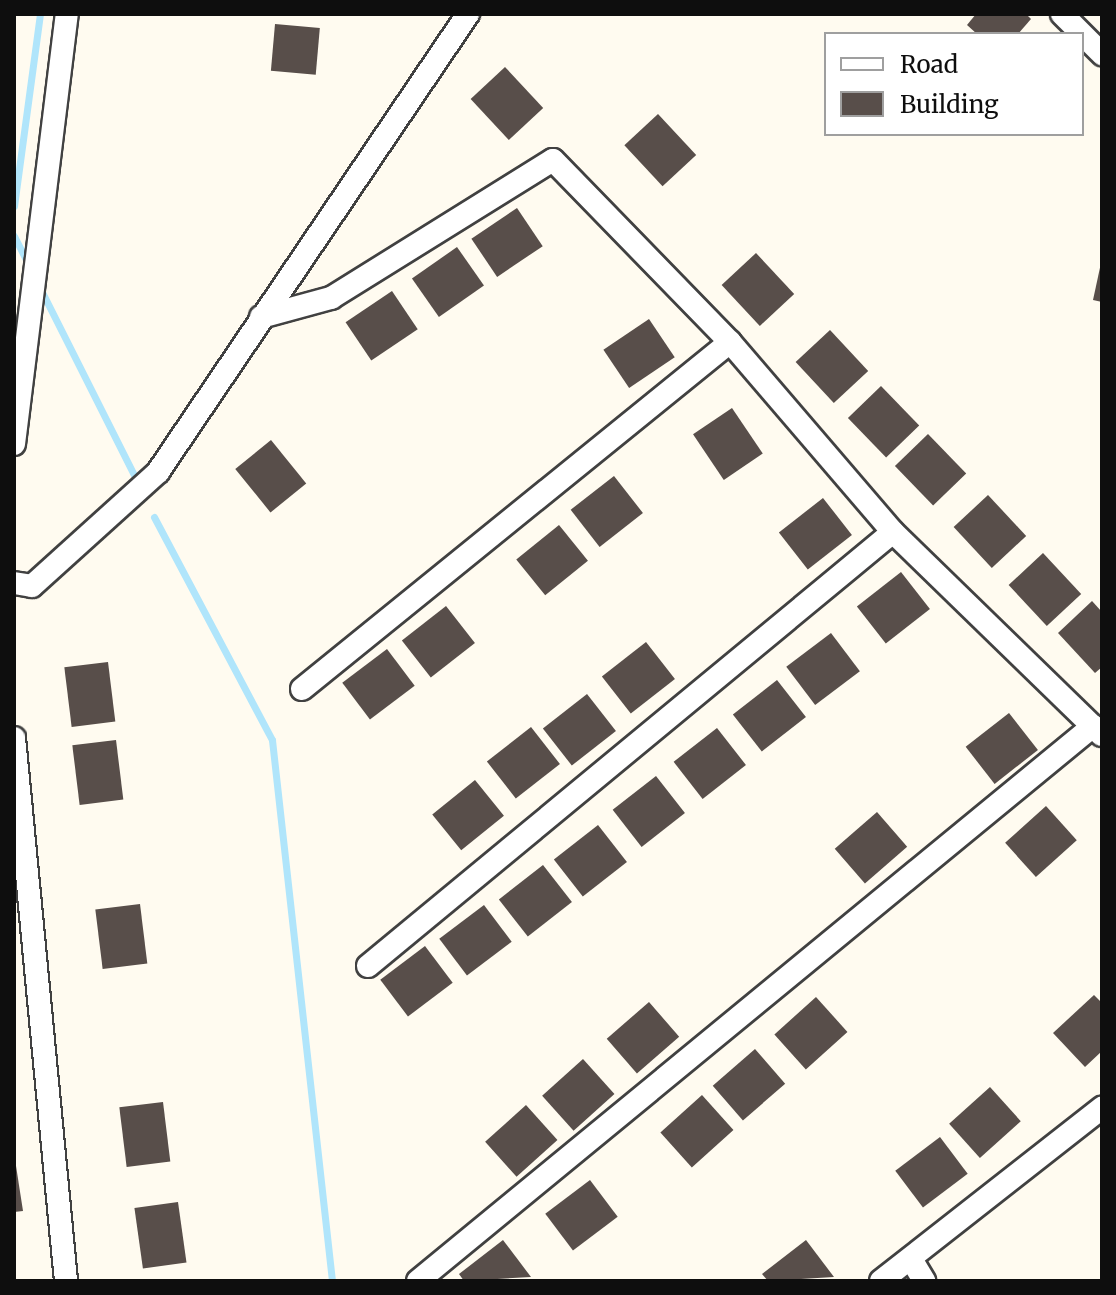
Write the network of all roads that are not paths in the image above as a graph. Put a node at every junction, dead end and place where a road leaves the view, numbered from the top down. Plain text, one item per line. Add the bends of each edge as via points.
1 (67, 14) edge
2 (468, 14) edge
3 (1062, 14) edge
4 (1080, 32) edge
5 (1084, 36) edge
6 (1102, 54) edge
7 (261, 317) junction
8 (730, 342) junction
9 (14, 444) edge
10 (893, 532) junction
11 (14, 583) edge
12 (302, 689) dead end
13 (1097, 731) edge
14 (14, 738) edge
15 (368, 966) dead end
16 (1102, 1108) edge
17 (911, 1259) junction
18 (66, 1281) edge
19 (418, 1281) edge
20 (881, 1281) edge
21 (924, 1281) edge

1 - 9 street
2 - 7 street
3 - 4 street
5 - 6 street
7 - 8 street via 331,298 553,160
7 - 11 street via 158,472 32,586
8 - 10 street
8 - 12 street
10 - 13 street
10 - 15 street
13 - 19 street
14 - 18 street
16 - 17 street
17 - 20 street
17 - 21 street

